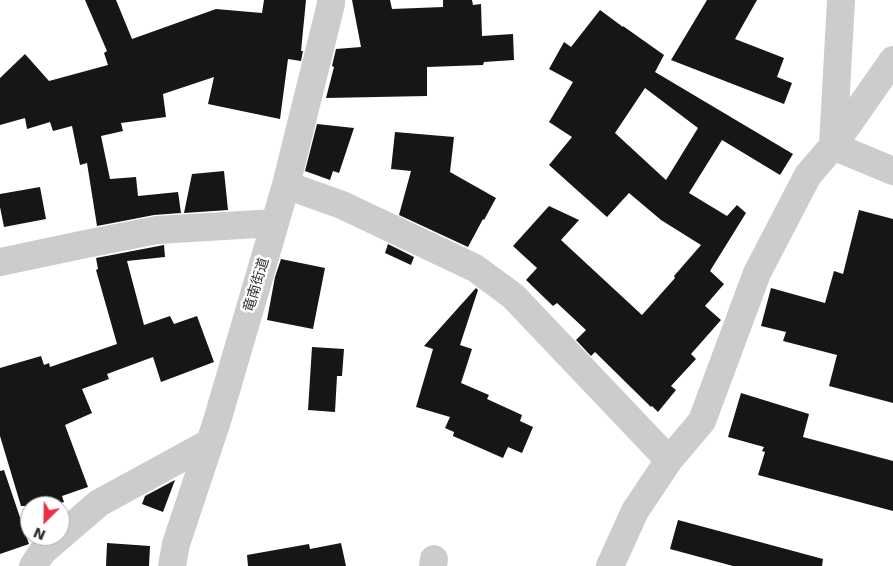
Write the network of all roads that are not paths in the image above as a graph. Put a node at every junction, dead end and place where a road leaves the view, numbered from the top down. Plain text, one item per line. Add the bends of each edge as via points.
1 (331, 0) edge
2 (841, 0) edge
3 (893, 60) edge
4 (833, 146) junction
5 (893, 171) edge
6 (286, 185) junction
7 (275, 223) junction
8 (0, 262) edge
9 (209, 443) junction
10 (669, 460) junction
11 (33, 566) edge
12 (172, 566) edge
13 (610, 566) edge

1 - 6 street, 竜南街道
2 - 4 street
3 - 4 street
4 - 5 street
4 - 10 street via 808,175 757,273 702,421
6 - 7 street, 竜南街道
6 - 10 street via 342,205 475,268 512,296
7 - 8 street via 157,230
7 - 9 street, 竜南街道
9 - 11 street via 99,503 44,551
9 - 12 street, 竜南街道 via 176,544
10 - 13 street via 635,511

